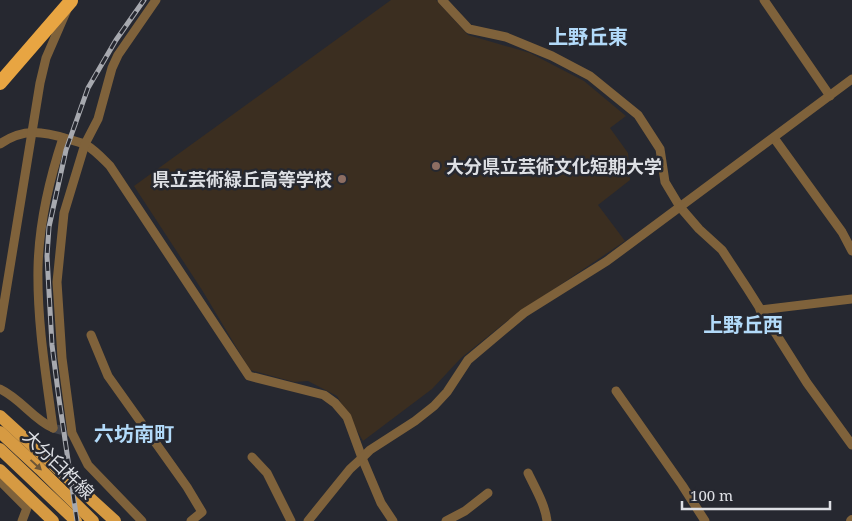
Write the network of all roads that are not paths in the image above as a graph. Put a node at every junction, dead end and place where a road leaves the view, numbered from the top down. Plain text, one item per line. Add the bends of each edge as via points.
1 (72, 0) edge
2 (156, 0) edge
3 (442, 0) edge
4 (764, 0) edge
5 (0, 72) edge
6 (852, 79) edge
7 (0, 83) edge
8 (830, 96) junction
9 (32, 132) junction
10 (63, 138) junction
11 (774, 138) junction
12 (0, 144) edge
13 (85, 144) junction
14 (680, 207) junction
15 (850, 239) edge
16 (852, 251) edge
17 (852, 299) edge
18 (760, 310) junction
19 (0, 328) edge
20 (91, 336) dead end
21 (0, 389) edge
22 (616, 391) dead end
23 (0, 416) edge
24 (0, 432) edge
25 (852, 445) edge
26 (0, 449) edge
27 (252, 457) dead end
28 (362, 458) junction
29 (0, 470) edge
30 (528, 473) dead end
31 (0, 481) edge
32 (488, 493) dead end
33 (22, 521) edge
34 (53, 521) edge
35 (76, 521) edge
36 (93, 521) edge
37 (115, 521) edge
38 (142, 521) edge
39 (190, 521) edge
40 (291, 521) edge
41 (308, 521) edge
42 (393, 521) edge
43 (446, 521) edge
44 (547, 521) edge
45 (705, 521) edge

1 - 5 highway
1 - 7 highway
1 - 9 street via 46,58
2 - 13 street via 118,55 98,119
3 - 14 street via 468,29 506,37 552,56 590,76 638,114 660,149 665,182
4 - 8 street
6 - 8 street
8 - 11 street
9 - 10 street
9 - 12 street
9 - 19 street
10 - 13 street
10 - 21 street via 50,183 38,266 40,317 54,428 40,421
11 - 14 street
11 - 15 street
13 - 28 street via 110,166 249,376 324,395 347,418
13 - 38 street via 64,213 57,282 62,358 72,432 88,465
14 - 18 street via 722,250
14 - 28 street via 607,261 524,312 468,360 434,406
15 - 16 street
17 - 18 street
18 - 25 street
20 - 39 street via 108,376 202,512
22 - 45 street
23 - 37 main road
24 -> 36 main road, 大分臼杵線
26 - 35 main road, 大分臼杵線
27 - 40 street via 267,473
28 - 41 street
28 - 42 street via 381,503
29 - 34 main road
30 - 44 street
31 - 33 street via 27,508
32 - 43 street

